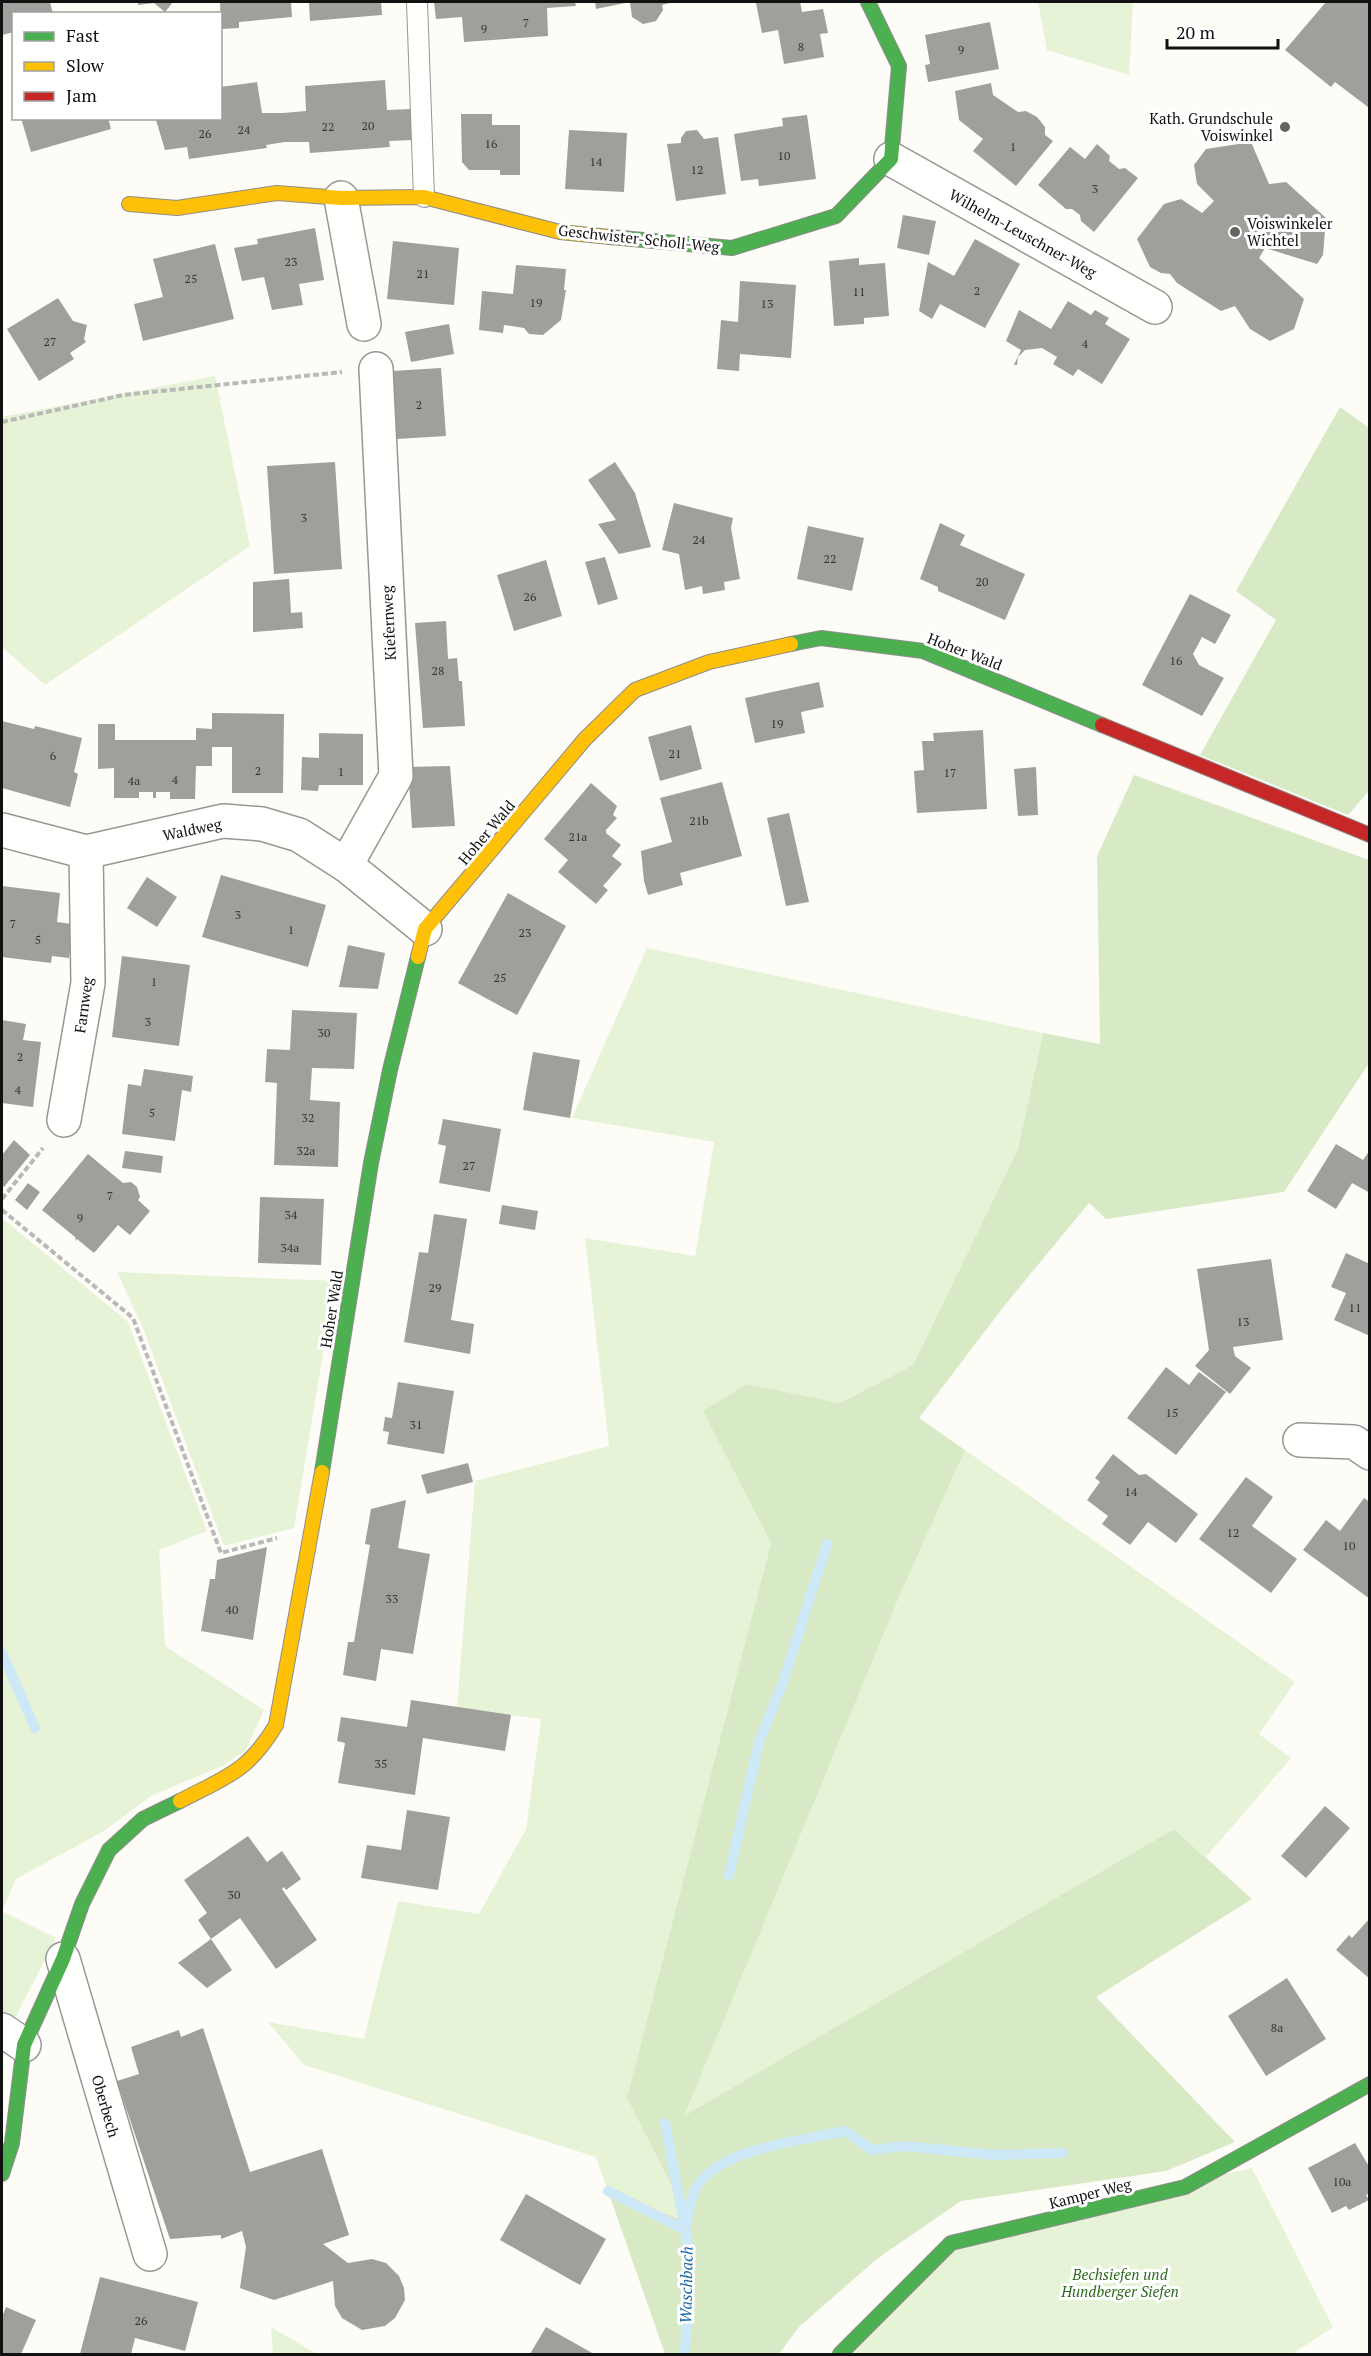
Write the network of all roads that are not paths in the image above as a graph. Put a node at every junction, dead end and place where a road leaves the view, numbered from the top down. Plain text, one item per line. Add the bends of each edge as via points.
1 (417, 2) edge
2 (868, 2) edge
3 (891, 159) junction
4 (424, 197) junction
5 (340, 198) junction
6 (129, 204) dead end
7 (1155, 307) dead end
8 (364, 324) dead end
9 (376, 369) road end
10 (2, 830) edge
11 (1370, 835) edge
12 (86, 852) junction
13 (346, 864) junction
14 (425, 929) junction
15 (64, 1120) road end
16 (1300, 1440) dead end
17 (1370, 1453) edge
18 (63, 1959) junction
19 (13, 2038) edge
20 (1370, 2084) edge
21 (2, 2174) edge
22 (150, 2254) dead end
23 (840, 2355) edge

1 - 4 lane
2 - 3 street via 899,66
3 - 4 street, Geschwister-Scholl-Weg via 836,216 732,248 560,232
3 - 7 street, Wilhelm-Leuschner-Weg
4 - 5 street, Geschwister-Scholl-Weg
5 - 6 street, Geschwister-Scholl-Weg via 276,193 177,208
5 - 8 street
9 - 13 street, Kiefernweg via 396,776
10 - 12 street, Waldweg
11 - 14 street, Hoher Wald via 923,651 821,638 709,662 635,690 585,739
12 - 13 street, Waldweg via 223,821 262,824 299,835
12 - 15 street, Farnweg via 88,983
13 - 14 street, Waldweg
14 - 18 street, Hoher Wald via 371,1163 313,1532 276,1725 260,1752 238,1771 143,1819 108,1850 82,1904
16 - 17 street via 1354,1442
18 - 19 street
18 - 22 street, Oberbech
19 - 21 street via 12,2143
20 - 23 street, Kamper Weg via 1185,2187 951,2243

